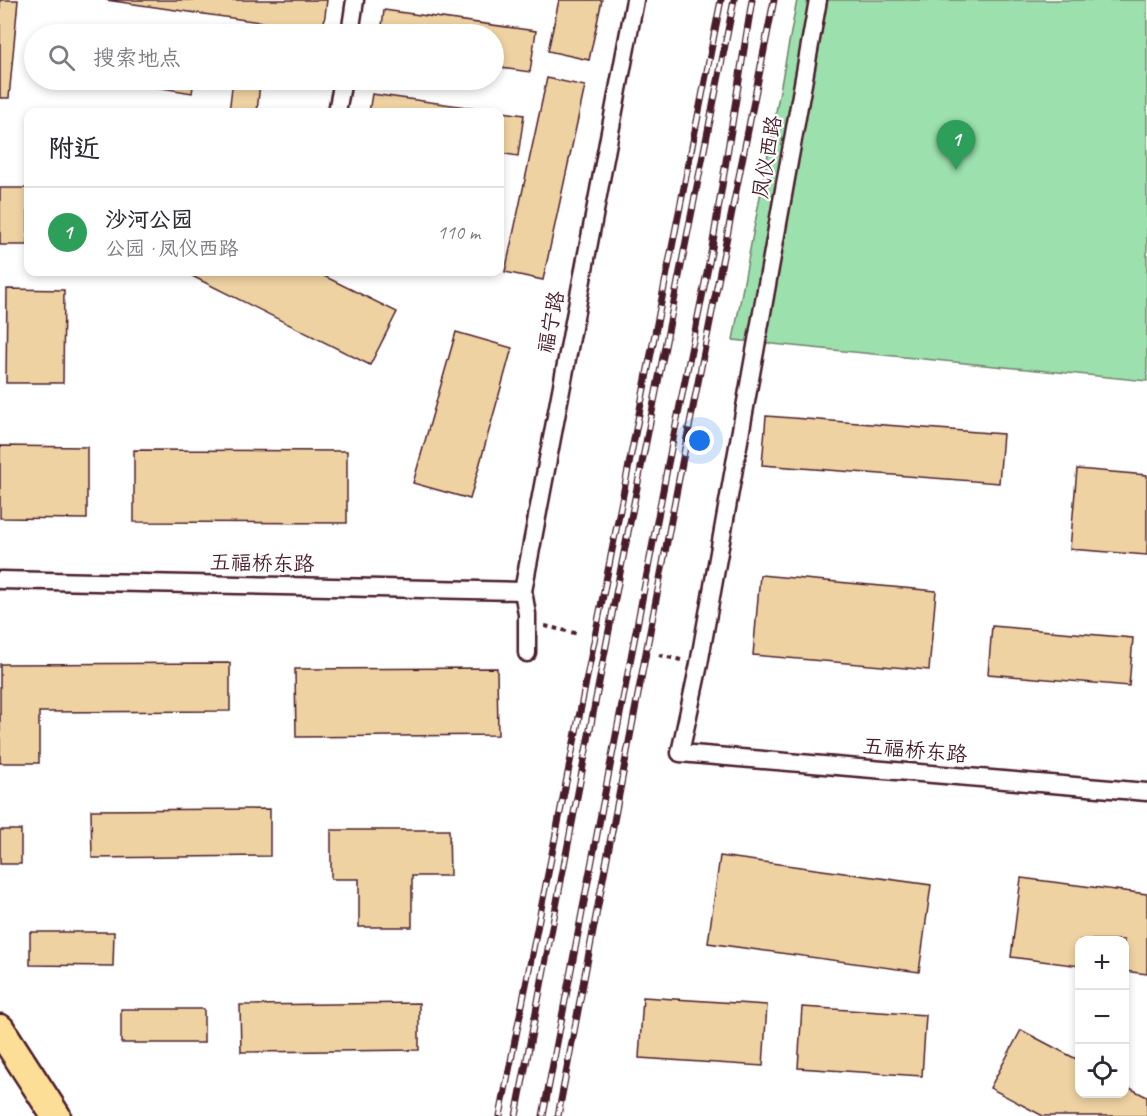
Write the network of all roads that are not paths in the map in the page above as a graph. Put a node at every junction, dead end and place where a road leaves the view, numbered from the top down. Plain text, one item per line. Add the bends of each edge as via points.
1 (355, 0) edge
2 (635, 0) edge
3 (818, 0) edge
4 (351, 24) edge
5 (341, 90) edge
6 (338, 108) edge
7 (0, 580) edge
8 (523, 591) junction
9 (527, 653) dead end
10 (680, 753) joint
11 (1147, 792) edge
12 (0, 1028) edge
13 (0, 1064) edge
14 (38, 1116) edge
15 (56, 1116) edge
16 (73, 1116) edge

1 - 4 street
2 - 8 street, 福宁路
3 - 10 street, 凤仪西路
5 - 6 street
7 - 8 street, 五福桥东路
8 - 9 street, 福宁路
10 - 11 street, 五福桥东路
12 - 15 highway
12 - 16 street
13 - 14 highway

